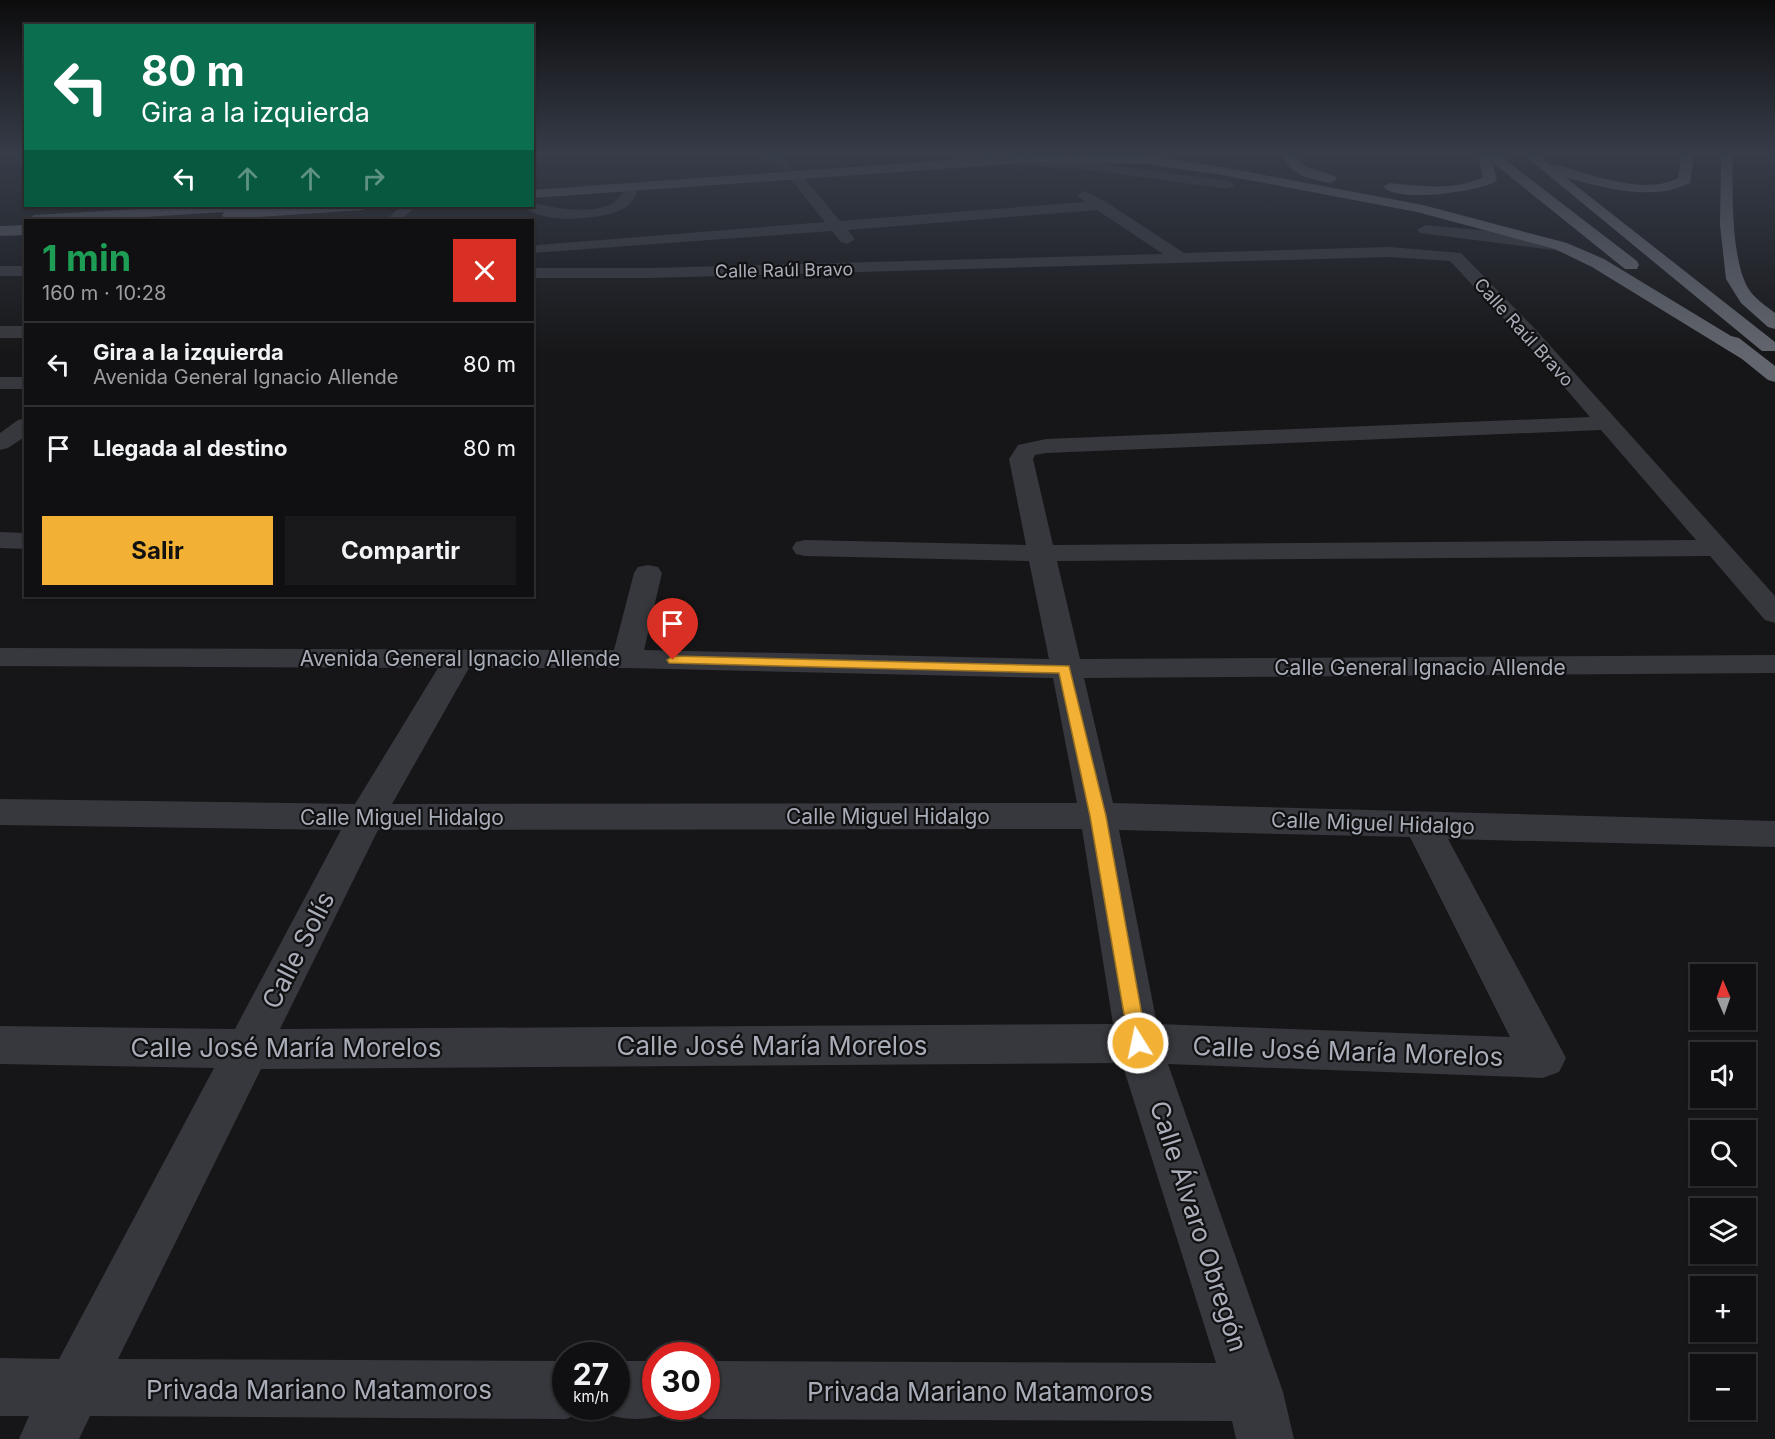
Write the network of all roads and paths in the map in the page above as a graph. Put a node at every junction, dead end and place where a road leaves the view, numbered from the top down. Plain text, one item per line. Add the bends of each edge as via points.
1 (834, 222) edge
2 (896, 222) edge
3 (1127, 222) edge
4 (1417, 222) edge
5 (1467, 222) edge
6 (1578, 222) edge
7 (1613, 222) edge
8 (1729, 222) edge
9 (838, 227) junction
10 (24, 230) edge
11 (1425, 230) junction
12 (0, 231) edge
13 (1561, 246) junction
14 (538, 250) dead end
15 (1455, 256) junction
16 (1179, 257) junction
17 (869, 267) junction
18 (0, 271) edge
19 (24, 271) edge
20 (535, 276) edge
21 (1775, 323) edge
22 (0, 332) edge
23 (24, 332) edge
24 (1775, 352) edge
25 (1750, 356) junction
26 (1775, 376) edge
27 (0, 382) edge
28 (24, 383) edge
29 (1606, 423) junction
30 (24, 426) edge
31 (0, 443) edge
32 (0, 452) edge
33 (24, 453) edge
34 (0, 540) edge
35 (24, 541) edge
36 (805, 548) dead end
37 (1715, 548) junction
38 (1042, 553) junction
39 (648, 573) dead end
40 (1775, 614) edge
41 (0, 657) edge
42 (459, 658) junction
43 (627, 659) junction
44 (1775, 664) edge
45 (1065, 669) junction
46 (0, 812) edge
47 (1098, 816) junction
48 (366, 818) junction
49 (1422, 824) junction
50 (1775, 834) edge
51 (1138, 1043) junction
52 (0, 1045) edge
53 (248, 1049) junction
54 (0, 1387) edge
55 (73, 1388) junction
56 (552, 1390) edge
57 (720, 1391) edge
58 (1259, 1416) edge
59 (48, 1439) edge

1 - 9 street
2 - 9 street
3 - 16 street
4 - 11 street
5 - 13 highway
6 - 25 highway
7 - 24 highway
8 - 21 highway via 1732,267 1740,290
9 - 14 street
9 - 17 street
10 - 12 main road
11 - 13 street
11 - 15 street
13 - 25 highway via 1598,263
15 - 16 street, Calle Raúl Bravo via 1389,252
15 - 29 street, Calle Raúl Bravo
16 - 17 street, Calle Raúl Bravo
17 - 20 street, Calle Raúl Bravo
18 - 19 street
22 - 23 street
25 - 26 highway
27 - 28 street
29 - 37 street, Calle Raúl Bravo
29 - 38 street, Calle Álvaro Obregón via 1046,446 1026,450 1021,459
30 - 31 street
32 - 33 street
34 - 35 street
36 - 38 street
37 - 38 street
37 - 40 street, Calle Raúl Bravo
38 - 45 street, Calle Álvaro Obregón
39 - 43 street
41 - 42 street, Avenida General Ignacio Allende
42 - 43 street, Avenida General Ignacio Allende
42 - 48 street, Calle Solís
43 - 45 street, Avenida General Ignacio Allende
44 - 45 street, Calle General Ignacio Allende
45 - 47 street, Calle Álvaro Obregón
46 - 48 street, Calle Miguel Hidalgo
47 - 48 street, Calle Miguel Hidalgo
47 - 49 street, Calle Miguel Hidalgo
47 - 51 street, Calle Álvaro Obregón
48 - 53 street, Calle Solís
49 - 50 street, Calle Miguel Hidalgo
49 - 51 street, Calle José María Morelos via 1543,1058
51 - 53 street, Calle José María Morelos
51 - 58 street, Calle Álvaro Obregón
52 - 53 street, Calle José María Morelos
53 - 55 street, Calle Solís
54 - 55 street, Privada Mariano Matamoros
55 - 56 street, Privada Mariano Matamoros
55 - 59 street, Calle Solís
57 - 58 street, Privada Mariano Matamoros

